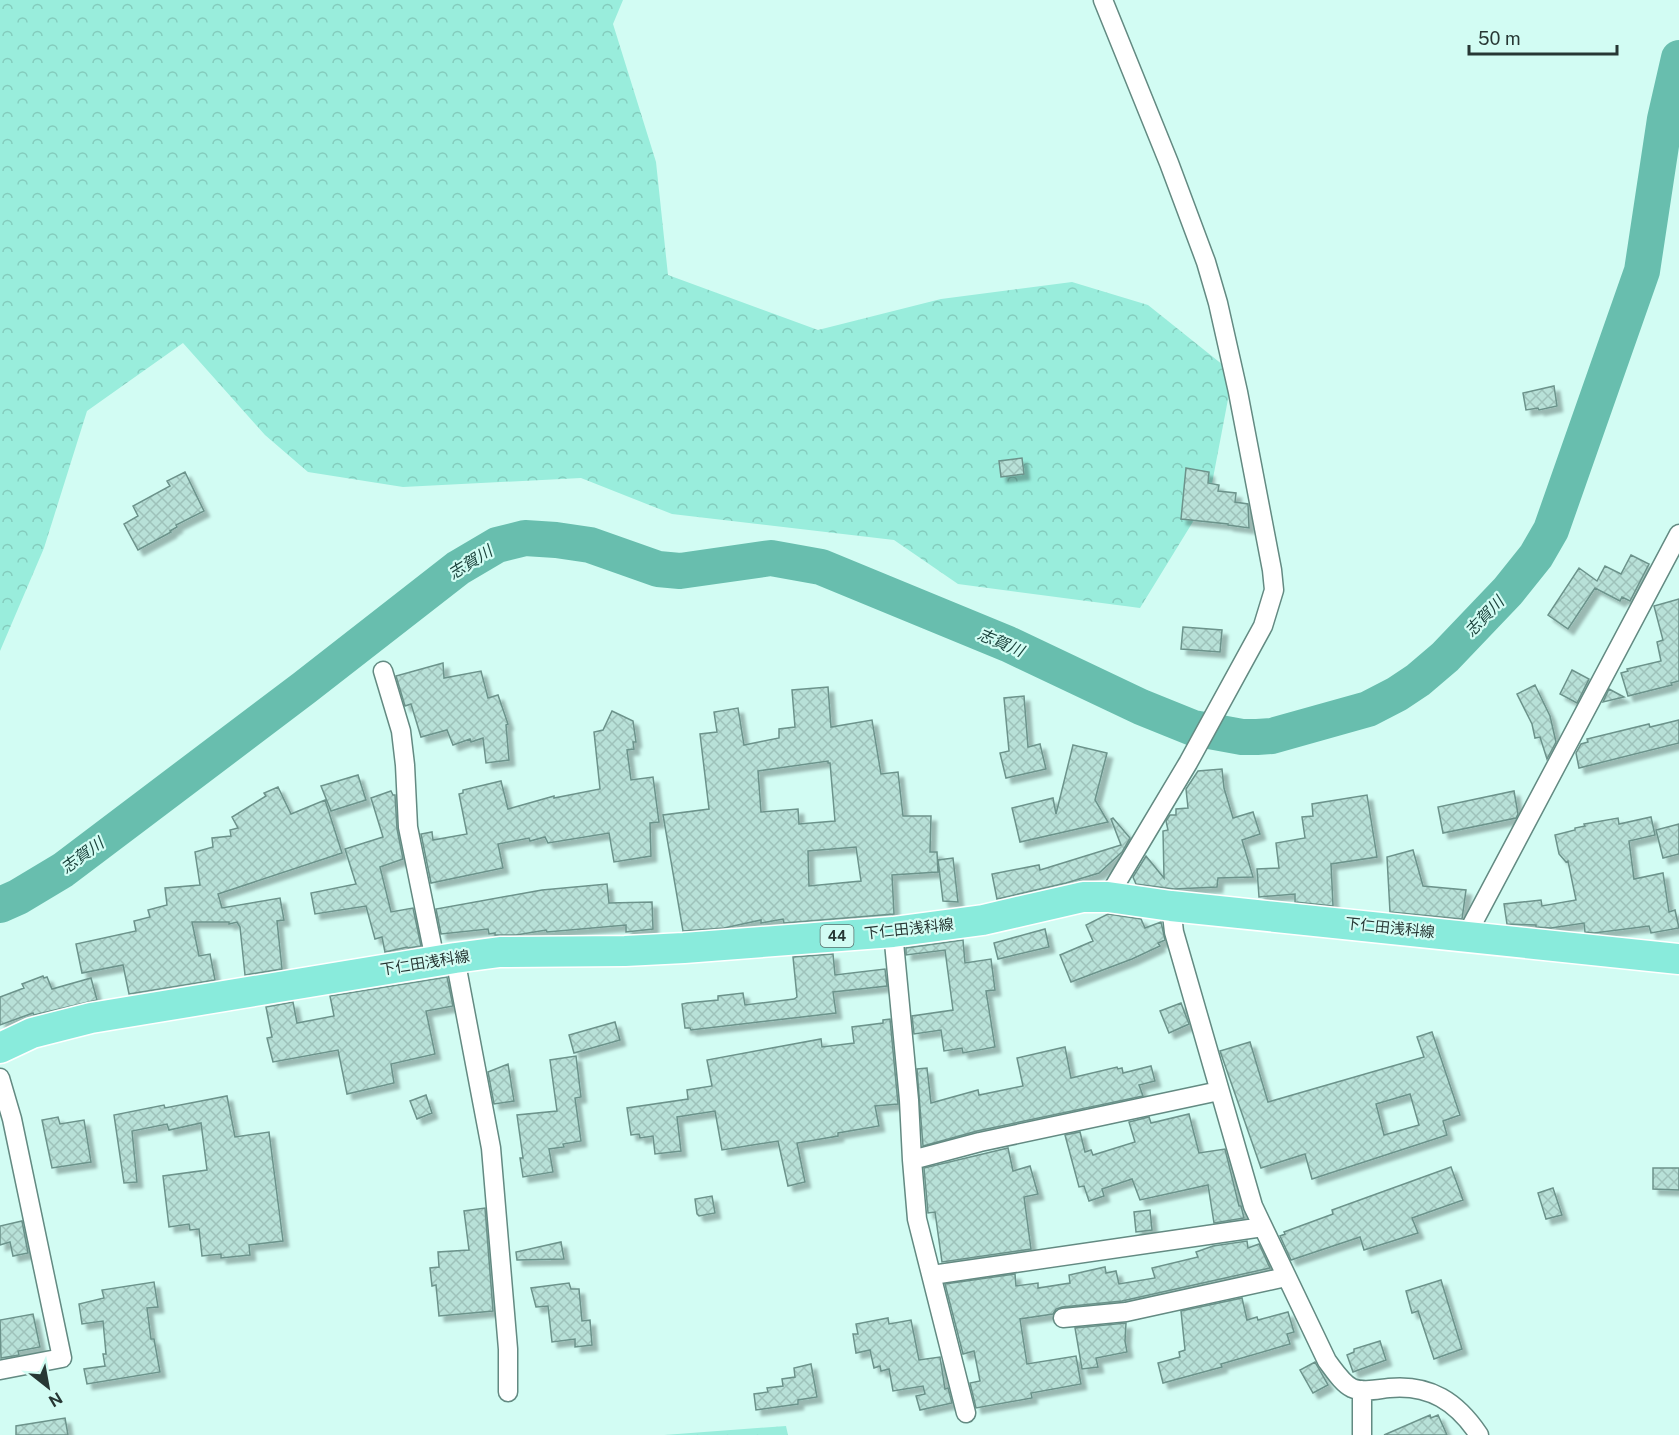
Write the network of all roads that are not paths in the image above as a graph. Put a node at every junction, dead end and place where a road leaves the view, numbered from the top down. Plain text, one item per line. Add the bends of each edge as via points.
1 (1103, 0) edge
2 (1679, 534) edge
3 (382, 670) dead end
4 (1108, 897) junction
5 (1171, 906) junction
6 (893, 932) junction
7 (1466, 936) junction
8 (445, 959) junction
9 (1679, 959) edge
10 (0, 1048) edge
11 (0, 1078) edge
12 (1219, 1091) junction
13 (912, 1160) junction
14 (1263, 1227) junction
15 (932, 1275) junction
16 (1286, 1277) junction
17 (1063, 1318) dead end
18 (0, 1370) edge
19 (1362, 1390) junction
20 (508, 1392) dead end
21 (966, 1413) dead end
22 (1362, 1435) edge
23 (1479, 1435) edge

1 - 4 street via 1170,163 1218,303 1274,590 1263,626
2 - 7 street
3 - 8 street via 401,731 408,827
4 - 5 main road, 下仁田浅科線 / 44
4 - 6 main road, 下仁田浅科線 / 44 via 1083,897 983,920
5 - 7 main road, 下仁田浅科線 / 44
5 - 12 street via 1174,932
6 - 8 main road, 下仁田浅科線 / 44 via 684,948 500,952
6 - 13 street
7 - 9 main road, 下仁田浅科線 / 44
8 - 10 main road, 下仁田浅科線 / 44 via 81,1020 32,1033
8 - 20 street via 491,1148 508,1348
11 - 18 street via 62,1358
12 - 13 street
12 - 14 street via 1253,1206
13 - 15 street via 917,1220
14 - 15 street
14 - 16 street
15 - 21 street
16 - 17 street via 1126,1312
16 - 19 street via 1327,1361 1350,1387
19 - 22 street
19 - 23 street via 1420,1388 1464,1414

